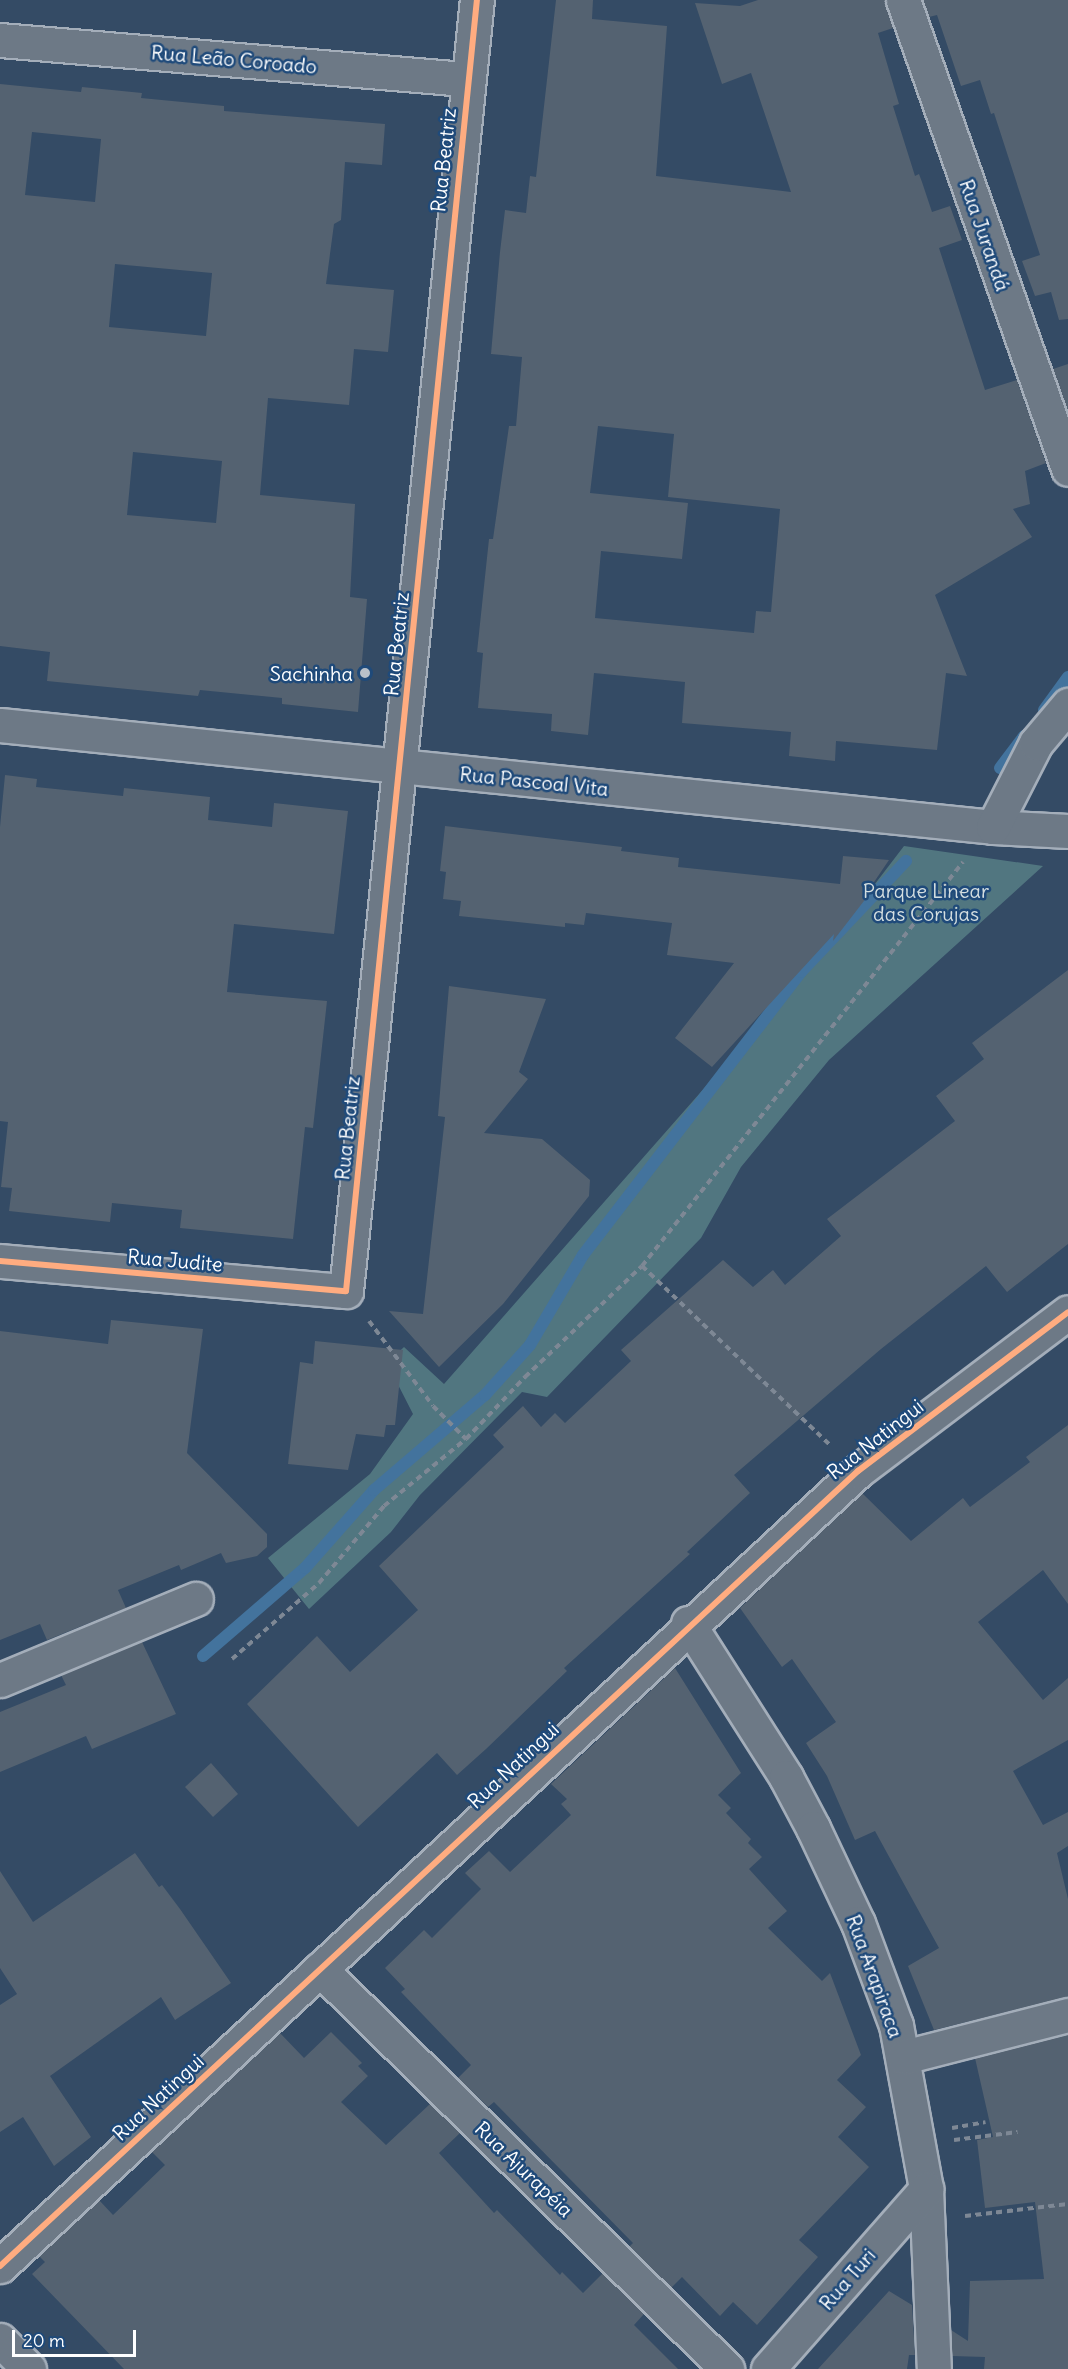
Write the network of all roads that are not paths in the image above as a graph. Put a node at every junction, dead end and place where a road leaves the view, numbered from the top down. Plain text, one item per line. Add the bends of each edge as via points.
1 (477, 0) edge
2 (903, 0) edge
3 (0, 40) edge
4 (468, 79) junction
5 (1068, 469) edge
6 (1068, 705) edge
7 (0, 725) edge
8 (401, 767) junction
9 (993, 827) junction
10 (1068, 831) edge
11 (0, 1261) edge
12 (346, 1291) joint
13 (1068, 1312) edge
14 (196, 1599) dead end
15 (688, 1623) junction
16 (0, 1680) edge
17 (320, 1969) junction
18 (1068, 2015) edge
19 (904, 2057) junction
20 (926, 2189) junction
21 (0, 2265) edge
22 (0, 2340) edge
23 (28, 2369) edge
24 (727, 2369) edge
25 (768, 2369) edge
26 (934, 2369) edge

1 - 4 street, Rua Beatriz
2 - 5 street, Rua Jurandá
3 - 4 street, Rua Leão Coroado
4 - 8 street, Rua Beatriz
6 - 9 street via 1036,743
7 - 8 street, Rua Pascoal Vita
8 - 9 street, Rua Pascoal Vita
8 - 12 street, Rua Beatriz
9 - 10 street, Rua Pascoal Vita
11 - 12 street, Rua Judite
13 - 15 street, Rua Natingui via 858,1470
14 - 16 street
15 - 17 street, Rua Natingui
15 - 19 street, Rua Arapiraca via 813,1828 858,1923
17 - 21 street, Rua Natingui
17 - 24 street, Rua Ajurapéia
18 - 19 street
19 - 20 street, Rua Arapiraca
20 - 25 street, Rua Turi
20 - 26 street, Rua Arapiraca
22 - 23 street

